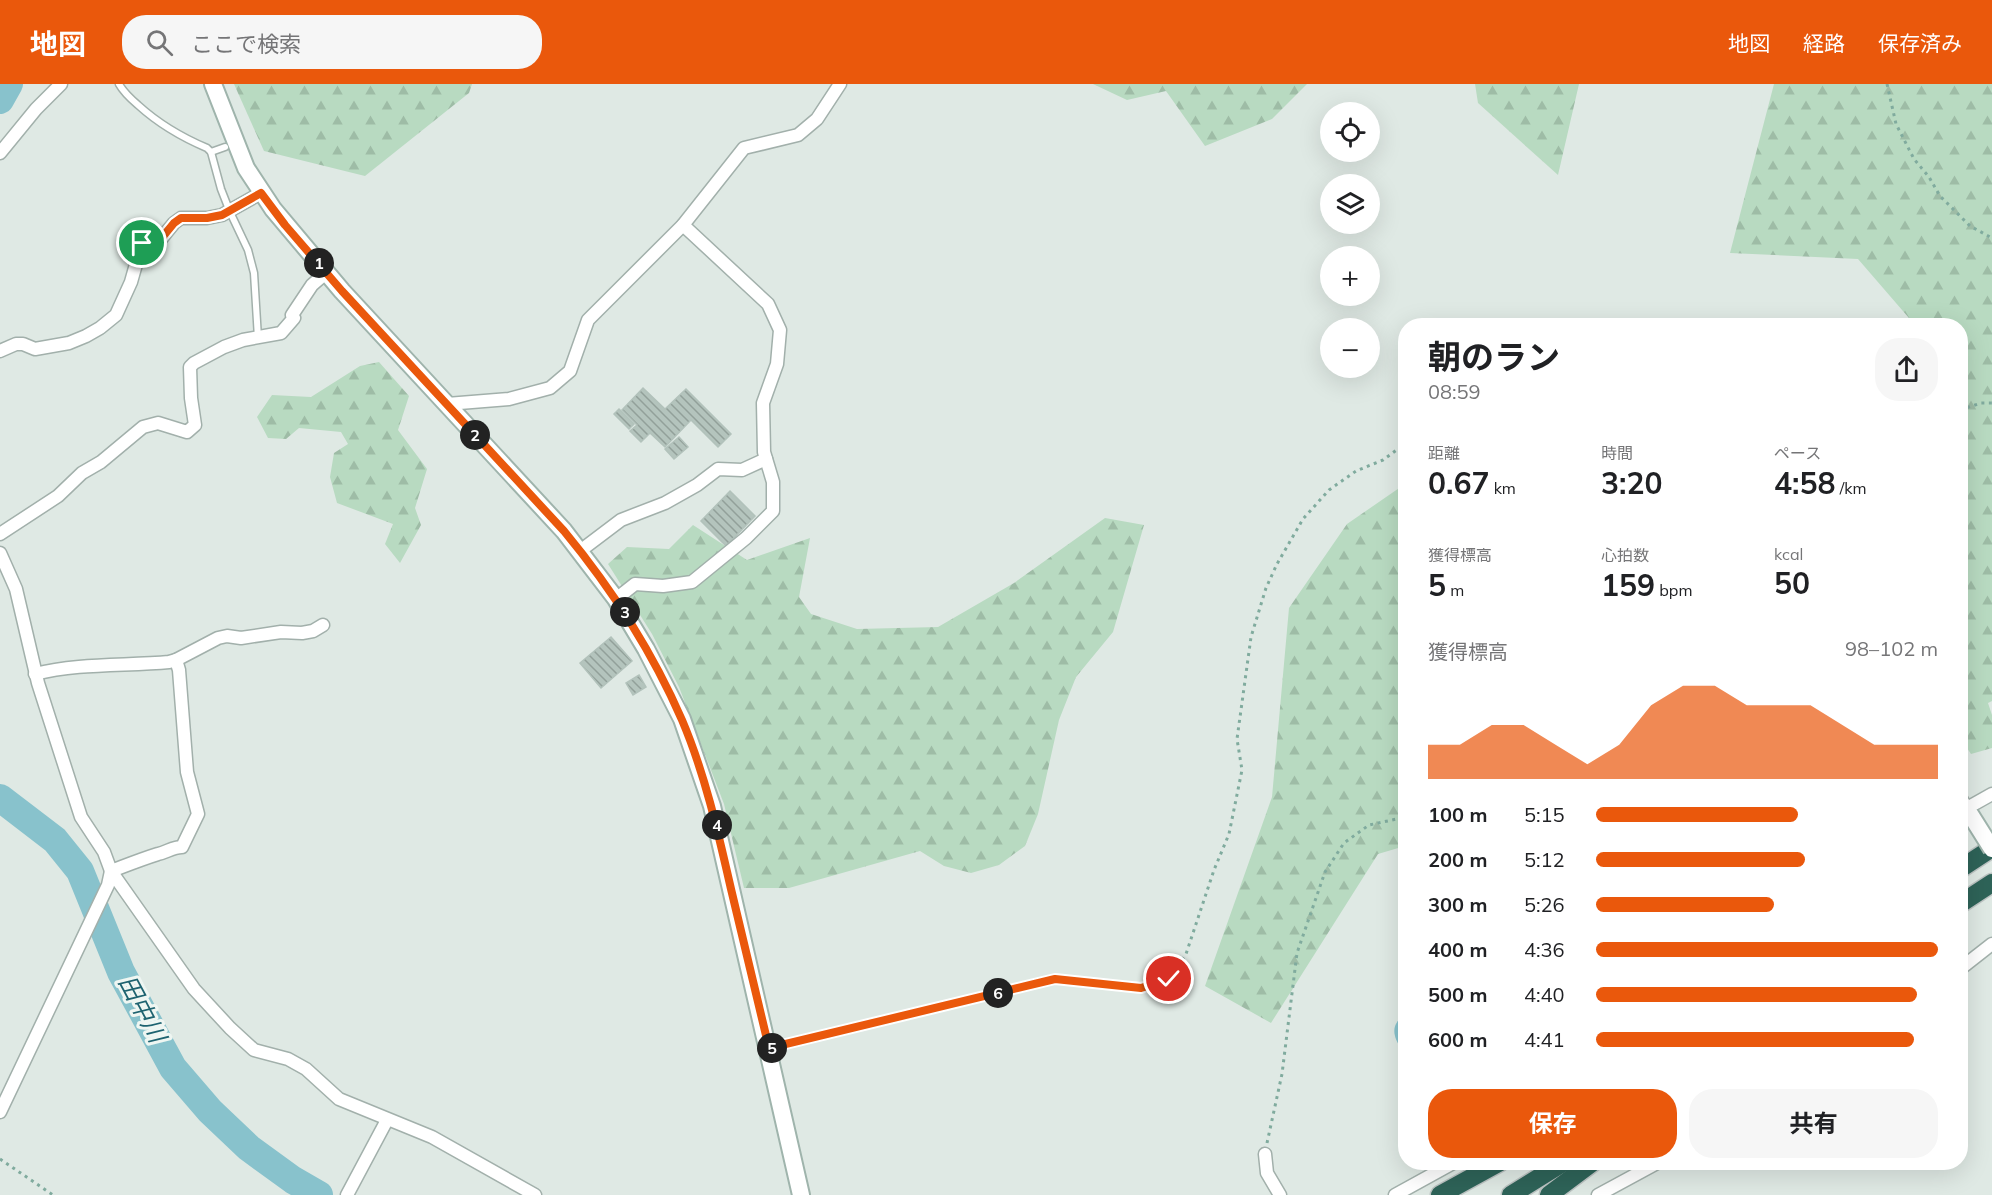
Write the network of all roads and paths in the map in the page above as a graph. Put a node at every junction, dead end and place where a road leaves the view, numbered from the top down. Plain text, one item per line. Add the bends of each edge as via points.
1 (61, 84) edge
2 (119, 84) edge
3 (213, 84) edge
4 (840, 84) edge
5 (1887, 84) edge
6 (225, 147) dead end
7 (212, 152) junction
8 (0, 153) edge
9 (261, 193) junction
10 (230, 212) junction
11 (683, 225) junction
12 (1992, 238) edge
13 (327, 272) junction
14 (258, 338) junction
15 (0, 351) edge
16 (1992, 403) edge
17 (447, 404) junction
18 (1968, 407) edge
19 (1398, 449) edge
20 (766, 459) junction
21 (0, 534) edge
22 (580, 551) junction
23 (0, 553) edge
24 (616, 599) junction
25 (323, 625) dead end
26 (176, 660) junction
27 (35, 674) junction
28 (1992, 794) edge
29 (1968, 806) edge
30 (1968, 814) edge
31 (1398, 819) edge
32 (1992, 848) edge
33 (1968, 864) edge
34 (111, 872) junction
35 (1992, 883) edge
36 (1968, 899) edge
37 (1992, 944) edge
38 (1968, 963) edge
39 (769, 1048) junction
40 (0, 1112) edge
41 (387, 1120) junction
42 (1265, 1154) joint
43 (0, 1159) edge
44 (1440, 1170) edge
45 (1485, 1170) edge
46 (1501, 1170) edge
47 (1551, 1170) edge
48 (1582, 1170) edge
49 (1644, 1170) edge
50 (53, 1195) edge
51 (346, 1195) edge
52 (535, 1195) edge
53 (801, 1195) edge
54 (1280, 1195) edge
55 (1395, 1195) edge
56 (1440, 1195) edge
57 (1464, 1195) edge
58 (1511, 1195) edge
59 (1549, 1195) edge
60 (1598, 1195) edge

1 - 8 street
2 - 7 lane via 157,122
3 - 9 main road via 246,168
4 - 11 street via 817,119 798,135 744,148
5 - 12 path via 1896,124 1914,159 1940,196 1970,226
6 - 7 lane
7 - 10 lane
9 - 10 street
9 - 13 main road
10 - 14 lane via 254,273
10 - 15 street via 207,218 181,218 156,245 143,240 116,315 86,336 35,349 16,344
11 - 17 street via 588,320 570,371 550,388 510,399
11 - 20 street via 768,304 780,330 777,364 763,402
13 - 14 street via 312,285 282,333
13 - 17 main road
14 - 21 street via 224,347 190,367 195,425 192,430 158,423 143,427 58,496
16 - 18 path
17 - 22 main road
19 - 39 path via 1329,490 1303,519 1273,572 1251,638 1238,739 1242,770 1229,834 1186,954 1169,979 1141,988 1055,979
20 - 22 street via 742,470 718,469 665,503 621,520
20 - 24 street via 773,482 773,511 746,538 692,582 635,584
22 - 24 main road
23 - 27 street via 16,589
24 - 39 main road via 642,640 682,719 712,806
25 - 26 street via 302,633 226,636
26 - 27 street
26 - 34 street via 187,772 198,814 182,847
27 - 34 street via 81,817 104,852
28 - 29 street
30 - 32 main road, bridge
31 - 42 path via 1369,825 1344,843 1325,872 1297,953 1282,1074
32 - 33 highway
34 - 40 street
34 - 41 street via 194,989 230,1028 255,1050 306,1068 339,1099
35 - 36 highway
37 - 38 street
39 - 53 main road
41 - 51 street
41 - 52 street via 432,1137
42 - 54 street via 1267,1173
43 - 50 path
44 - 55 street
45 - 56 highway
46 - 57 highway
47 - 58 highway
48 - 59 highway
49 - 60 street

